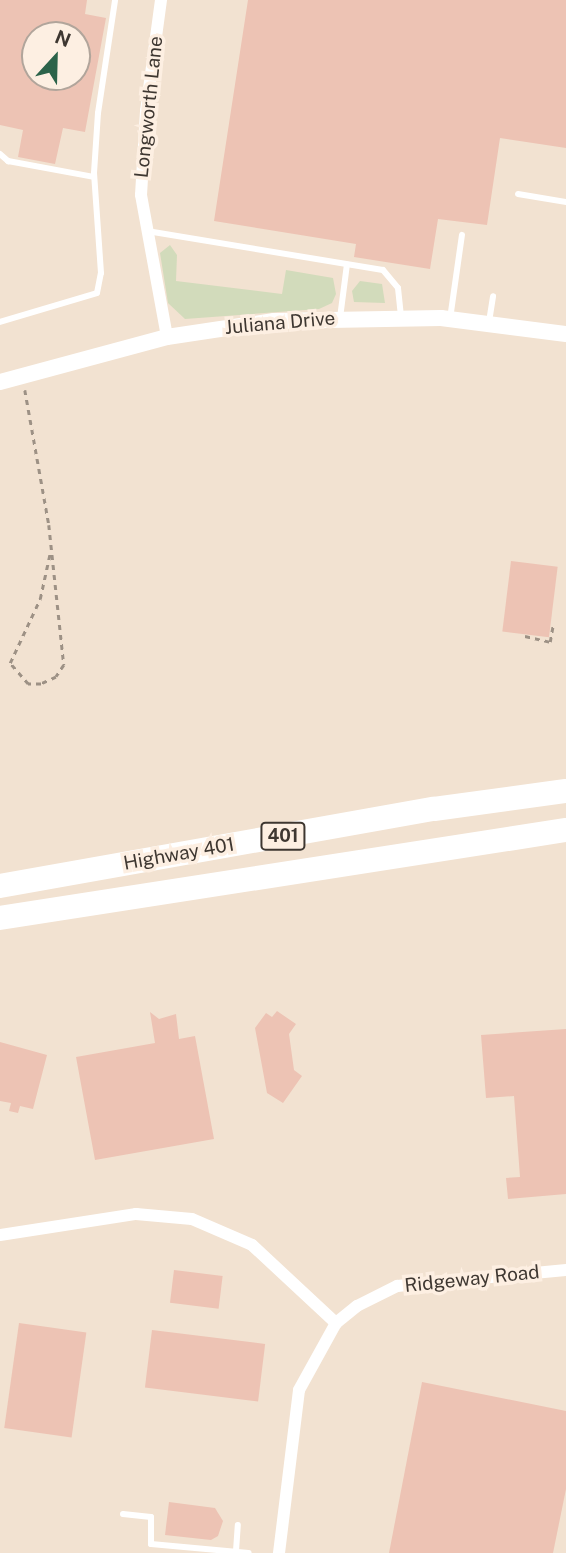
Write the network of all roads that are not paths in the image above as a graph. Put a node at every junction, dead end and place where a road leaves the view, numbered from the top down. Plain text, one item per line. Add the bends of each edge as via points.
1 (114, 0) edge
2 (161, 0) edge
3 (0, 154) edge
4 (94, 177) junction
5 (518, 194) dead end
6 (566, 202) edge
7 (146, 231) junction
8 (462, 235) dead end
9 (347, 264) junction
10 (493, 296) dead end
11 (401, 317) junction
12 (340, 318) junction
13 (450, 318) junction
14 (0, 322) edge
15 (489, 322) junction
16 (566, 334) edge
17 (167, 337) junction
18 (0, 382) edge
19 (566, 791) edge
20 (566, 830) edge
21 (0, 887) edge
22 (0, 918) edge
23 (0, 1235) edge
24 (566, 1270) edge
25 (336, 1323) junction
26 (122, 1514) dead end
27 (238, 1525) dead end
28 (151, 1545) junction
29 (236, 1551) junction
30 (150, 1553) edge
31 (249, 1553) edge
32 (279, 1553) edge

1 - 4 lane
2 - 7 street, Longworth Lane via 141,172
3 - 4 lane via 8,161
4 - 14 lane via 101,244 97,293
5 - 6 lane
7 - 9 lane
7 - 17 street, Longworth Lane
8 - 13 lane
9 - 11 lane via 392,277
9 - 12 lane
10 - 15 lane
11 - 12 street, Juliana Drive
11 - 13 street, Juliana Drive
12 - 17 street, Juliana Drive via 260,322
13 - 15 street, Juliana Drive
15 - 16 street, Juliana Drive
17 - 18 street, Juliana Drive
19 - 21 highway, Highway 401 / 401 via 434,809
20 - 22 highway, Highway 401 / 401
23 - 25 street via 136,1214 192,1219 252,1245
24 - 25 street, Ridgeway Road via 397,1286 357,1306
25 - 32 street, Ridgeway Road via 299,1390
26 - 28 lane via 151,1517
27 - 29 lane
28 - 29 lane
28 - 30 lane
29 - 31 lane

